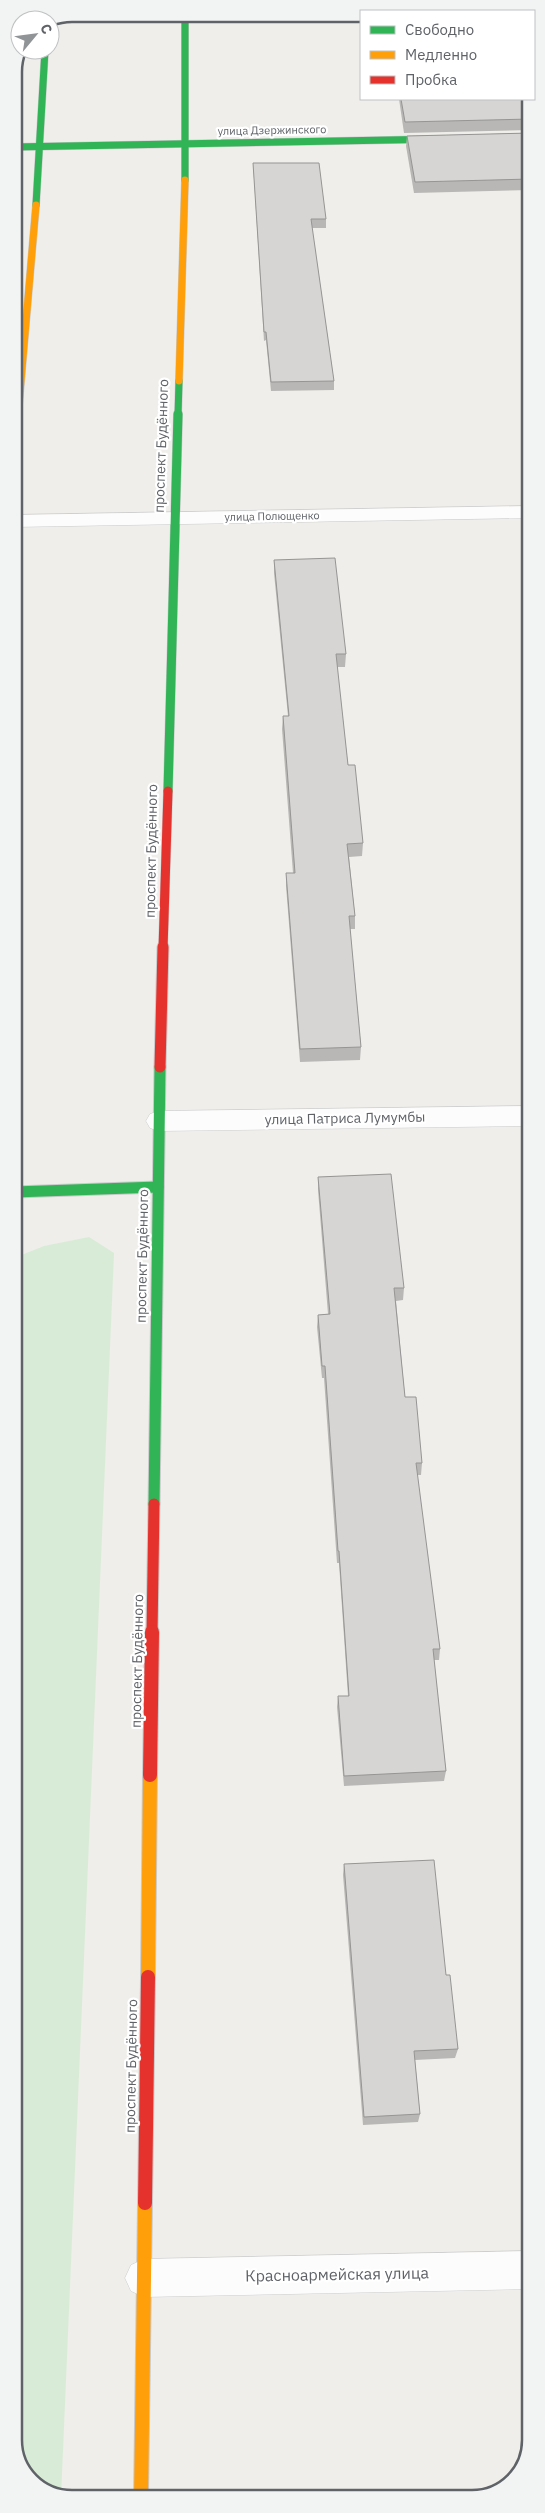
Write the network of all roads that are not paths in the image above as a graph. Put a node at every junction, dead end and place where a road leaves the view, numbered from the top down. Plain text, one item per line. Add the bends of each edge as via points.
1 (185, 22) edge
2 (45, 60) edge
3 (452, 139) edge
4 (186, 145) junction
5 (22, 147) edge
6 (41, 147) junction
7 (22, 366) edge
8 (522, 512) edge
9 (174, 517) junction
10 (22, 521) edge
11 (522, 1116) edge
12 (159, 1121) junction
13 (158, 1187) junction
14 (22, 1192) edge
15 (522, 2270) edge
16 (144, 2278) junction
17 (141, 2490) edge

1 - 4 main road, проспект Будённого
2 - 6 main road
3 - 4 main road, улица Дзержинского
4 - 6 main road, улица Дзержинского
4 - 9 main road, проспект Будённого
5 - 6 main road, улица Дзержинского
6 - 7 main road
8 - 9 street, улица Полющенко
9 - 10 street, улица Полющенко
9 - 12 main road, проспект Будённого
11 - 12 street, улица Патриса Лумумбы
12 - 13 main road, проспект Будённого
13 - 14 main road
13 - 16 main road, проспект Будённого
15 - 16 street, Красноармейская улица
16 - 17 main road, проспект Будённого

